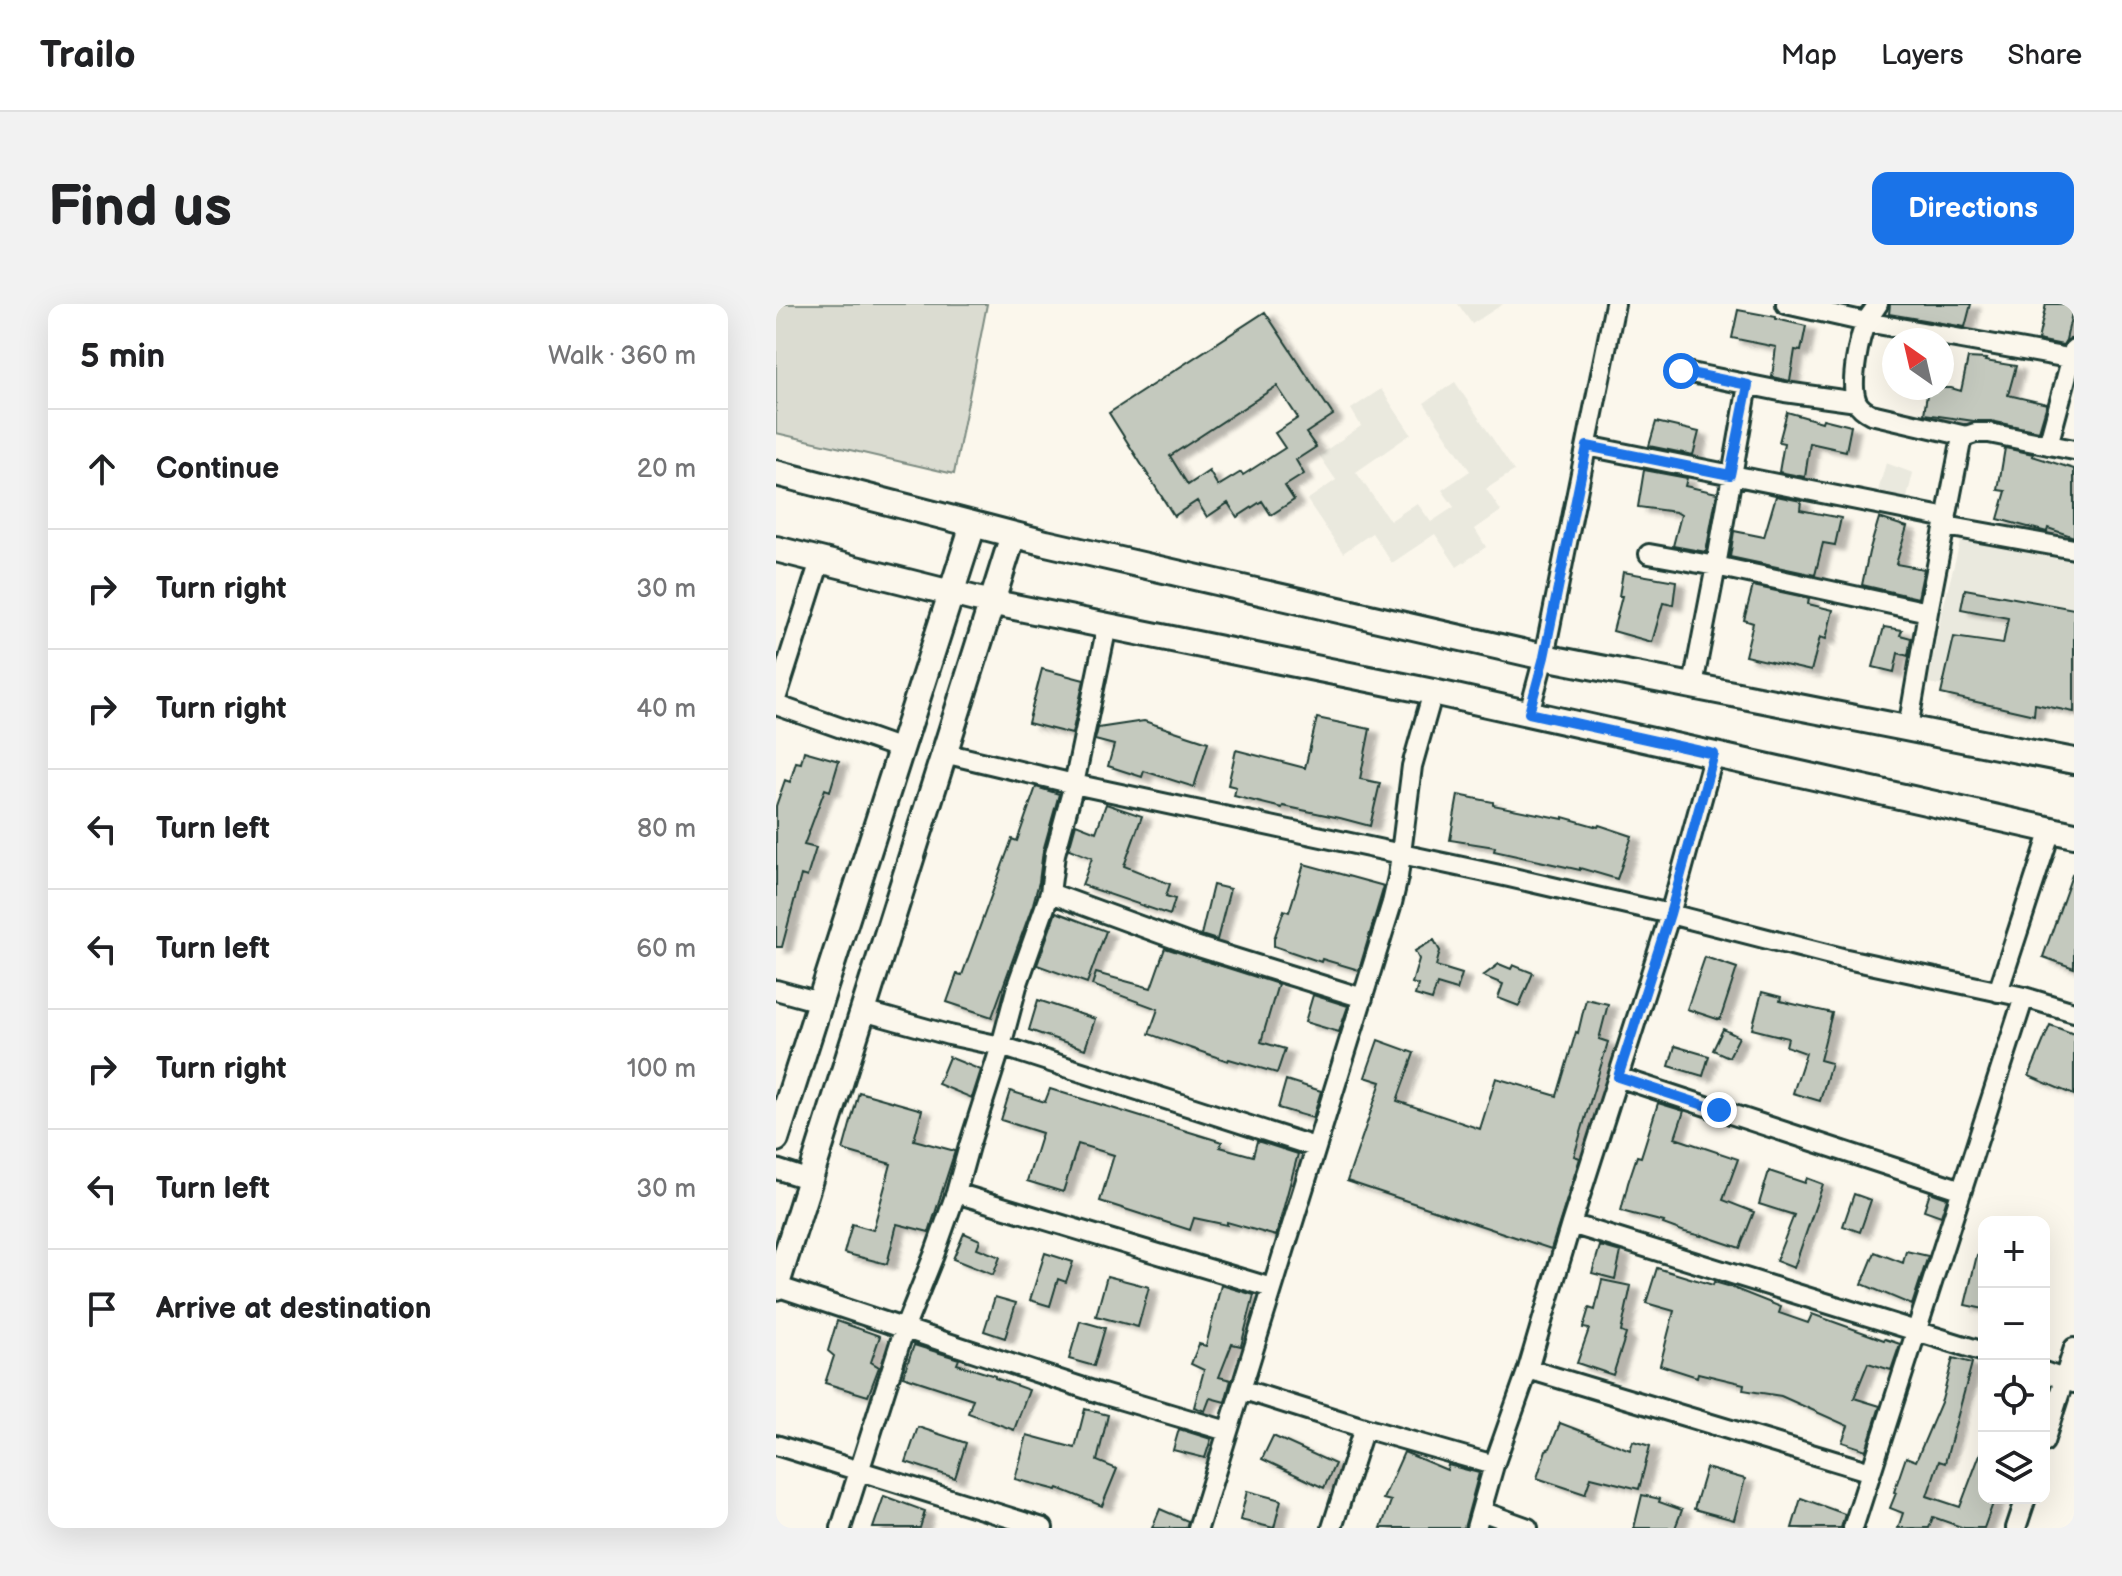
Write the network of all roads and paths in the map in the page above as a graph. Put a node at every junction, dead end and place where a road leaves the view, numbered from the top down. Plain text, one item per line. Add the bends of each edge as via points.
1 (1615, 304) edge
2 (1786, 304) edge
3 (1878, 304) edge
4 (1866, 322) junction
5 (2073, 356) edge
6 (1681, 371) dead end
7 (1748, 385) junction
8 (1857, 402) junction
9 (1966, 436) junction
10 (2048, 445) junction
11 (1587, 446) junction
12 (2074, 450) edge
13 (776, 473) edge
14 (1730, 475) junction
15 (1946, 522) junction
16 (973, 525) junction
17 (1013, 535) junction
18 (776, 549) edge
19 (2074, 549) edge
20 (1649, 554) dead end
21 (820, 561) junction
22 (1716, 566) junction
23 (951, 592) junction
24 (992, 602) junction
25 (1928, 612) junction
26 (1107, 626) junction
27 (1544, 657) junction
28 (1693, 685) junction
29 (1433, 692) junction
30 (776, 702) edge
31 (1529, 713) junction
32 (1908, 728) junction
33 (901, 749) junction
34 (944, 753) junction
35 (1714, 754) junction
36 (2074, 761) edge
37 (1074, 784) junction
38 (2062, 832) edge
39 (1401, 853) junction
40 (1050, 893) junction
41 (1670, 914) junction
42 (776, 990) edge
43 (1998, 992) junction
44 (2024, 997) junction
45 (1363, 998) junction
46 (820, 1002) junction
47 (863, 1011) junction
48 (2074, 1012) edge
49 (1001, 1046) junction
50 (1618, 1077) junction
51 (776, 1139) edge
52 (1315, 1147) junction
53 (776, 1169) edge
54 (810, 1180) junction
55 (1962, 1190) junction
56 (956, 1193) junction
57 (1571, 1224) junction
58 (776, 1286) edge
59 (1272, 1288) junction
60 (905, 1327) junction
61 (1916, 1331) junction
62 (2074, 1348) edge
63 (1978, 1350) edge
64 (1528, 1369) junction
65 (2050, 1374) edge
66 (2069, 1381) edge
67 (1241, 1389) junction
68 (1364, 1428) junction
69 (1227, 1431) junction
70 (2048, 1432) edge
71 (776, 1445) edge
72 (1494, 1465) junction
73 (859, 1472) junction
74 (1871, 1472) junction
75 (2024, 1504) edge
76 (1478, 1519) edge
77 (841, 1528) edge
78 (1043, 1528) edge
79 (1198, 1528) edge
80 (1332, 1528) edge
81 (1528, 1528) edge
82 (1853, 1528) edge
83 (2016, 1528) edge

1 - 11 street
2 - 4 street
3 - 4 street
4 - 5 street
4 - 8 street via 1852,379
5 - 10 street
6 - 7 street
7 - 8 street
7 - 14 street
8 - 9 street via 1871,414
9 - 10 street via 1989,433
9 - 15 street
10 - 12 street
11 - 14 street
11 - 27 street
13 - 16 street
14 - 15 street
14 - 22 street
15 - 19 street
15 - 25 street
16 - 17 street
16 - 23 street
17 - 24 street
17 - 27 street
18 - 21 street
20 - 22 street
21 - 23 street
21 - 30 street
22 - 25 street
22 - 28 street
23 - 24 street
23 - 33 street
24 - 26 street
24 - 34 street
25 - 32 street
26 - 29 street
26 - 37 street
27 - 28 street
27 - 31 street
28 - 32 street
29 - 31 street
29 - 39 street via 1412,766
30 - 33 street
31 - 35 street
32 - 36 street
33 - 46 street
34 - 37 street
34 - 47 street
35 - 38 street
35 - 41 street
37 - 39 street
37 - 40 street
38 - 43 street
39 - 41 street
39 - 45 street
40 - 45 street via 1189,944
40 - 49 street
41 - 43 street
41 - 50 street
42 - 46 street
43 - 44 street
44 - 48 street
44 - 55 street
45 - 52 street
46 - 51 street
47 - 49 street
47 - 54 street
49 - 52 street
49 - 56 street
50 - 55 street
50 - 57 street
52 - 59 street
53 - 54 street
54 - 58 street
55 - 61 street
56 - 59 street
56 - 60 street
57 - 61 street
57 - 64 street
58 - 60 street
59 - 67 street
60 - 69 street
60 - 73 street
61 - 63 street
61 - 74 street
62 - 66 street
64 - 72 street
64 - 74 street
65 - 66 street
66 - 70 street
67 - 68 street
67 - 69 street
68 - 72 street
68 - 80 street
69 - 79 street
71 - 73 street
72 - 76 street
73 - 77 street
73 - 78 street
74 - 82 street
75 - 83 street
76 - 81 street

